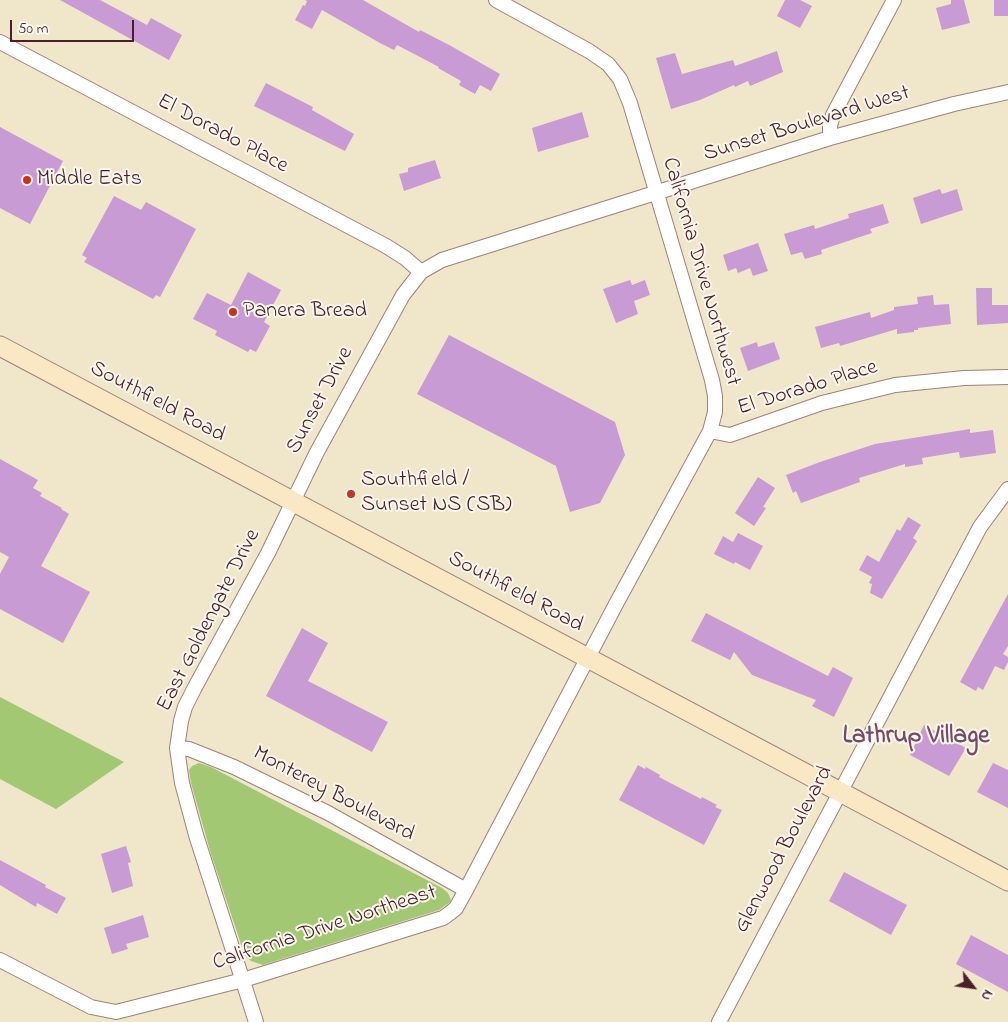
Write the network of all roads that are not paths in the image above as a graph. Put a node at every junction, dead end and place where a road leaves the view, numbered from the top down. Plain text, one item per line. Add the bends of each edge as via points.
1 (496, 0) edge
2 (894, 0) edge
3 (0, 42) edge
4 (1008, 92) edge
5 (830, 138) junction
6 (656, 193) junction
7 (421, 272) junction
8 (0, 346) edge
9 (1008, 377) edge
10 (710, 432) junction
11 (1008, 489) edge
12 (294, 502) junction
13 (588, 658) junction
14 (177, 748) junction
15 (840, 791) junction
16 (1008, 881) edge
17 (466, 890) junction
18 (0, 960) edge
19 (243, 980) junction
20 (256, 1022) edge
21 (719, 1022) edge

1 - 6 street, California Drive Northwest via 608,64 620,79 630,103
2 - 5 street via 833,115
3 - 7 street, El Dorado Place via 386,246
4 - 5 street, Sunset Boulevard West
5 - 6 street, Sunset Boulevard West
6 - 7 street, Sunset Boulevard West via 442,260
6 - 10 street, California Drive Northwest via 712,380 715,412
7 - 12 street, Sunset Drive via 385,326 317,452
8 - 12 main road, Southfield Road
9 - 10 street, El Dorado Place via 895,385 822,403 730,435
10 - 13 street, California Drive Northwest
11 - 15 street, Glenwood Boulevard via 980,527
12 - 13 main road, Southfield Road
12 - 14 street, East Goldengate Drive via 185,706
13 - 15 main road, Southfield Road
13 - 17 street, California Drive Northeast
14 - 17 street, Monterey Boulevard via 195,751 234,766
14 - 19 street, East Goldengate Drive via 182,783 196,835
15 - 16 main road, Southfield Road
15 - 21 street, Glenwood Boulevard
17 - 19 street, California Drive Northeast via 456,908 443,918
18 - 19 street, California Drive Northeast via 91,1007 116,1012
19 - 20 street, East Goldengate Drive

